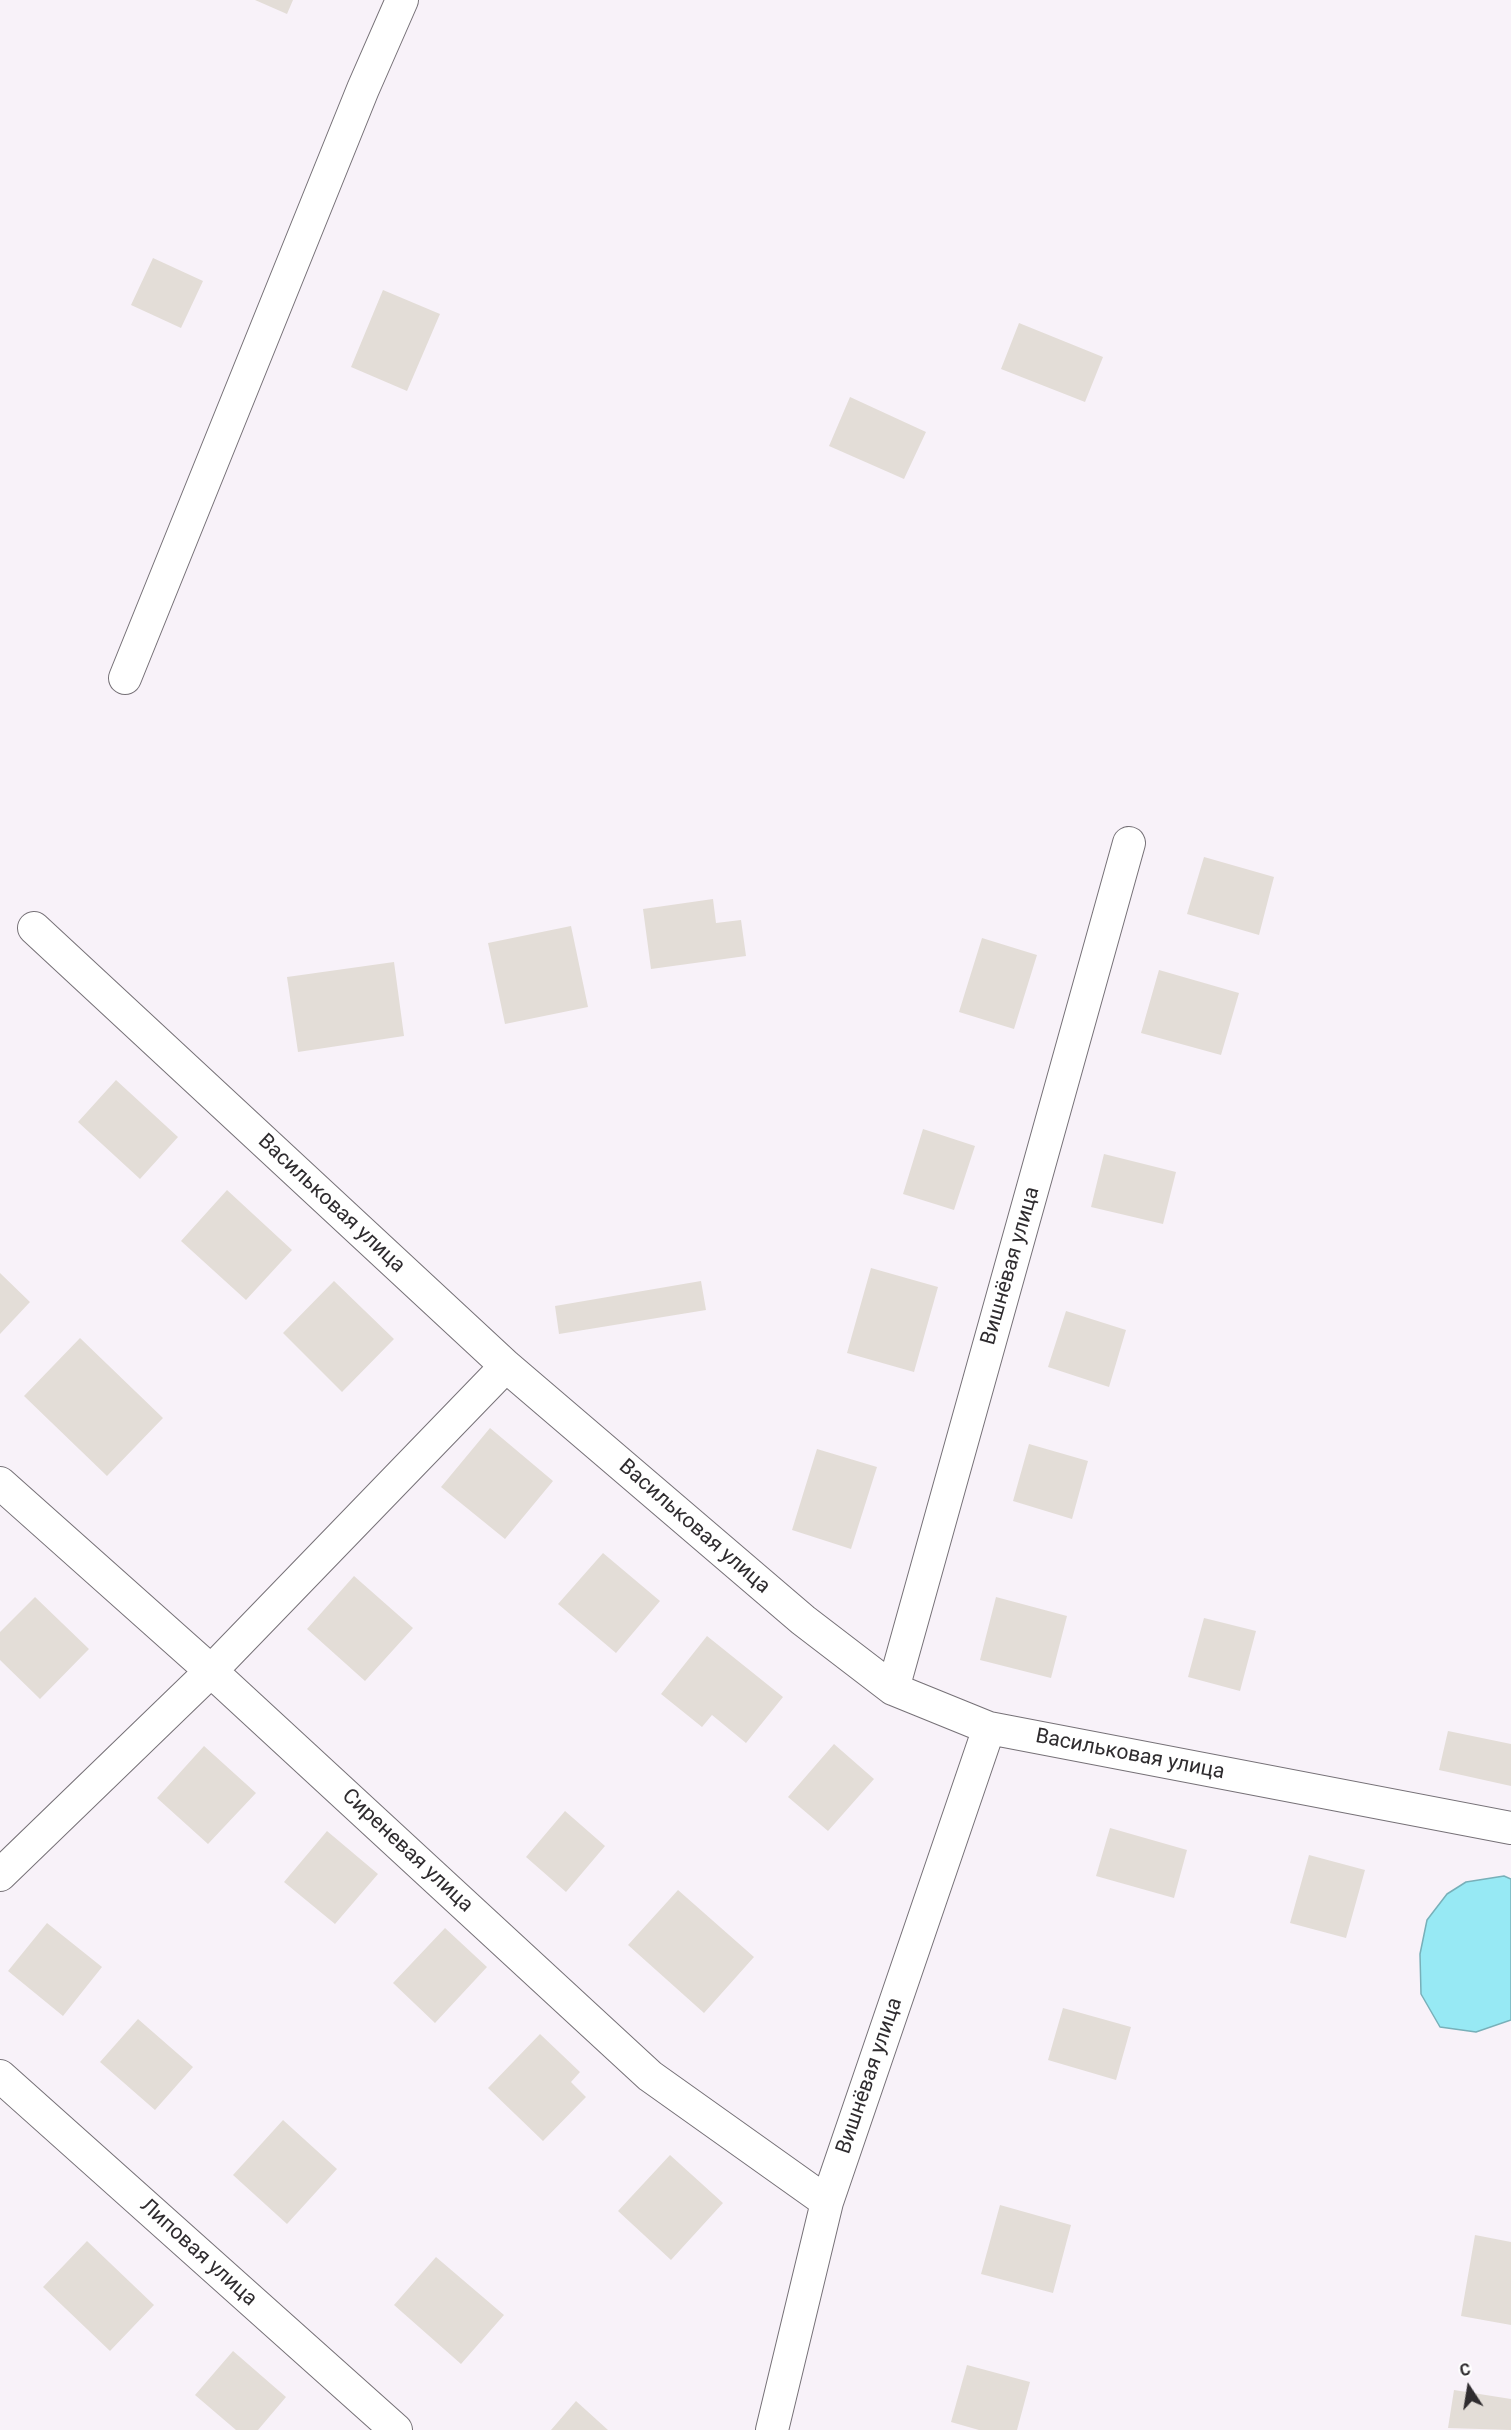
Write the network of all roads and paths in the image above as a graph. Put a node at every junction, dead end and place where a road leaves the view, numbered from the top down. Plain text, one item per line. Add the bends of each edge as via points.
1 (402, 0) edge
2 (125, 678) dead end
3 (1129, 843) dead end
4 (34, 928) dead end
5 (506, 1366) junction
6 (0, 1483) edge
7 (211, 1671) junction
8 (893, 1689) junction
9 (988, 1728) junction
10 (1511, 1828) edge
11 (0, 1875) edge
12 (0, 2076) edge
13 (827, 2202) junction
14 (396, 2430) edge
15 (772, 2430) edge

1 - 2 street
3 - 8 street, Вишнёвая улица
4 - 5 street, Васильковая улица
5 - 7 street
5 - 8 street, Васильковая улица via 803,1620
6 - 7 street, Сиреневая улица
7 - 11 street
7 - 13 street, Сиреневая улица via 650,2076
8 - 9 street, Васильковая улица
9 - 10 street, Васильковая улица
9 - 13 street, Вишнёвая улица
12 - 14 street, Липовая улица
13 - 15 street, Вишнёвая улица

